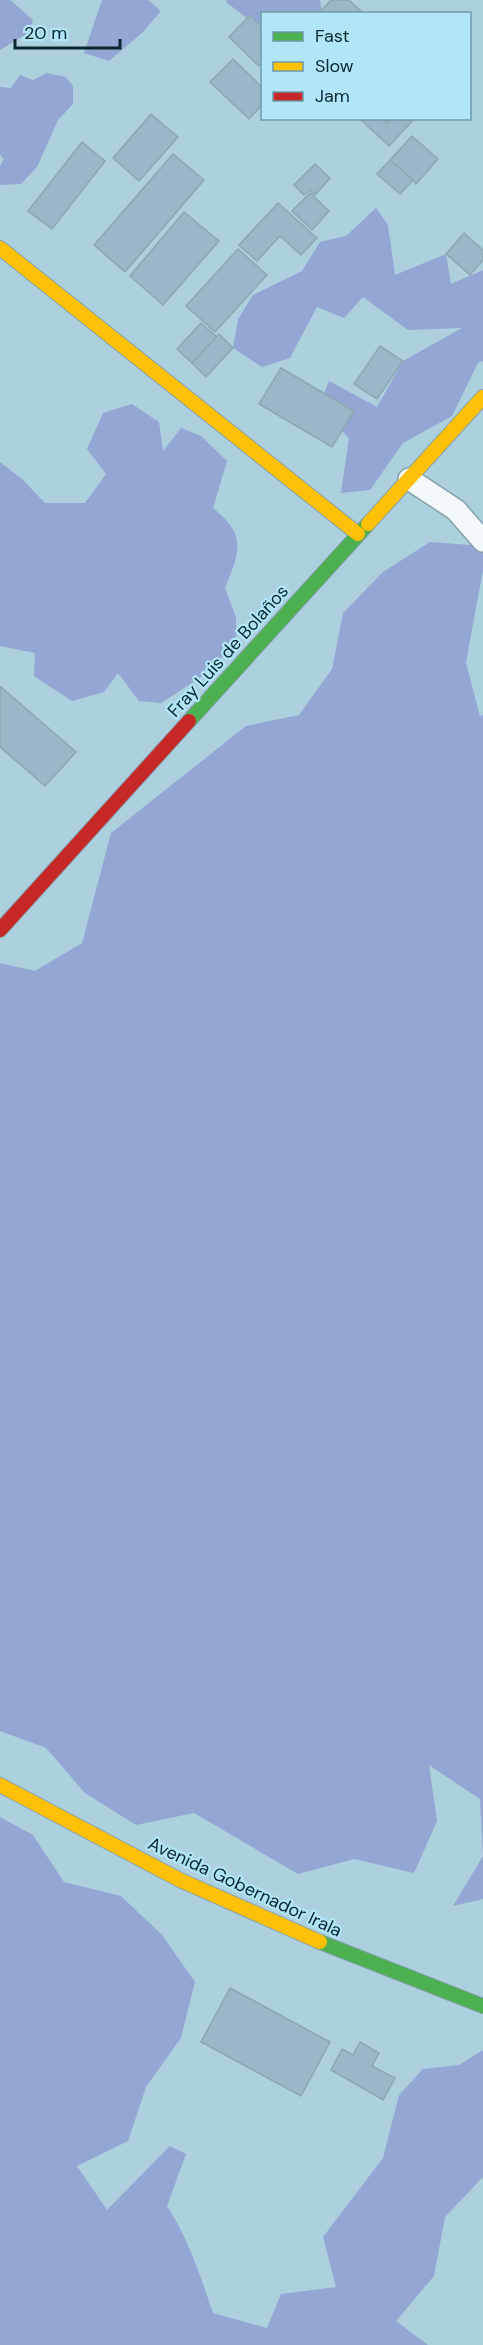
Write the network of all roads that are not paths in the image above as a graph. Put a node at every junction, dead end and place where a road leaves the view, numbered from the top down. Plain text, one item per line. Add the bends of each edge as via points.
1 (0, 248) edge
2 (483, 397) edge
3 (408, 479) junction
4 (358, 534) junction
5 (483, 541) edge
6 (0, 930) edge
7 (0, 1785) edge
8 (483, 2006) edge

1 - 4 street
2 - 3 street, Fray Luis de Bolaños
3 - 4 street, Fray Luis de Bolaños
3 - 5 lane via 456,510
4 - 6 street, Fray Luis de Bolaños
7 - 8 street, Avenida Gobernador Irala via 180,1880 291,1932

